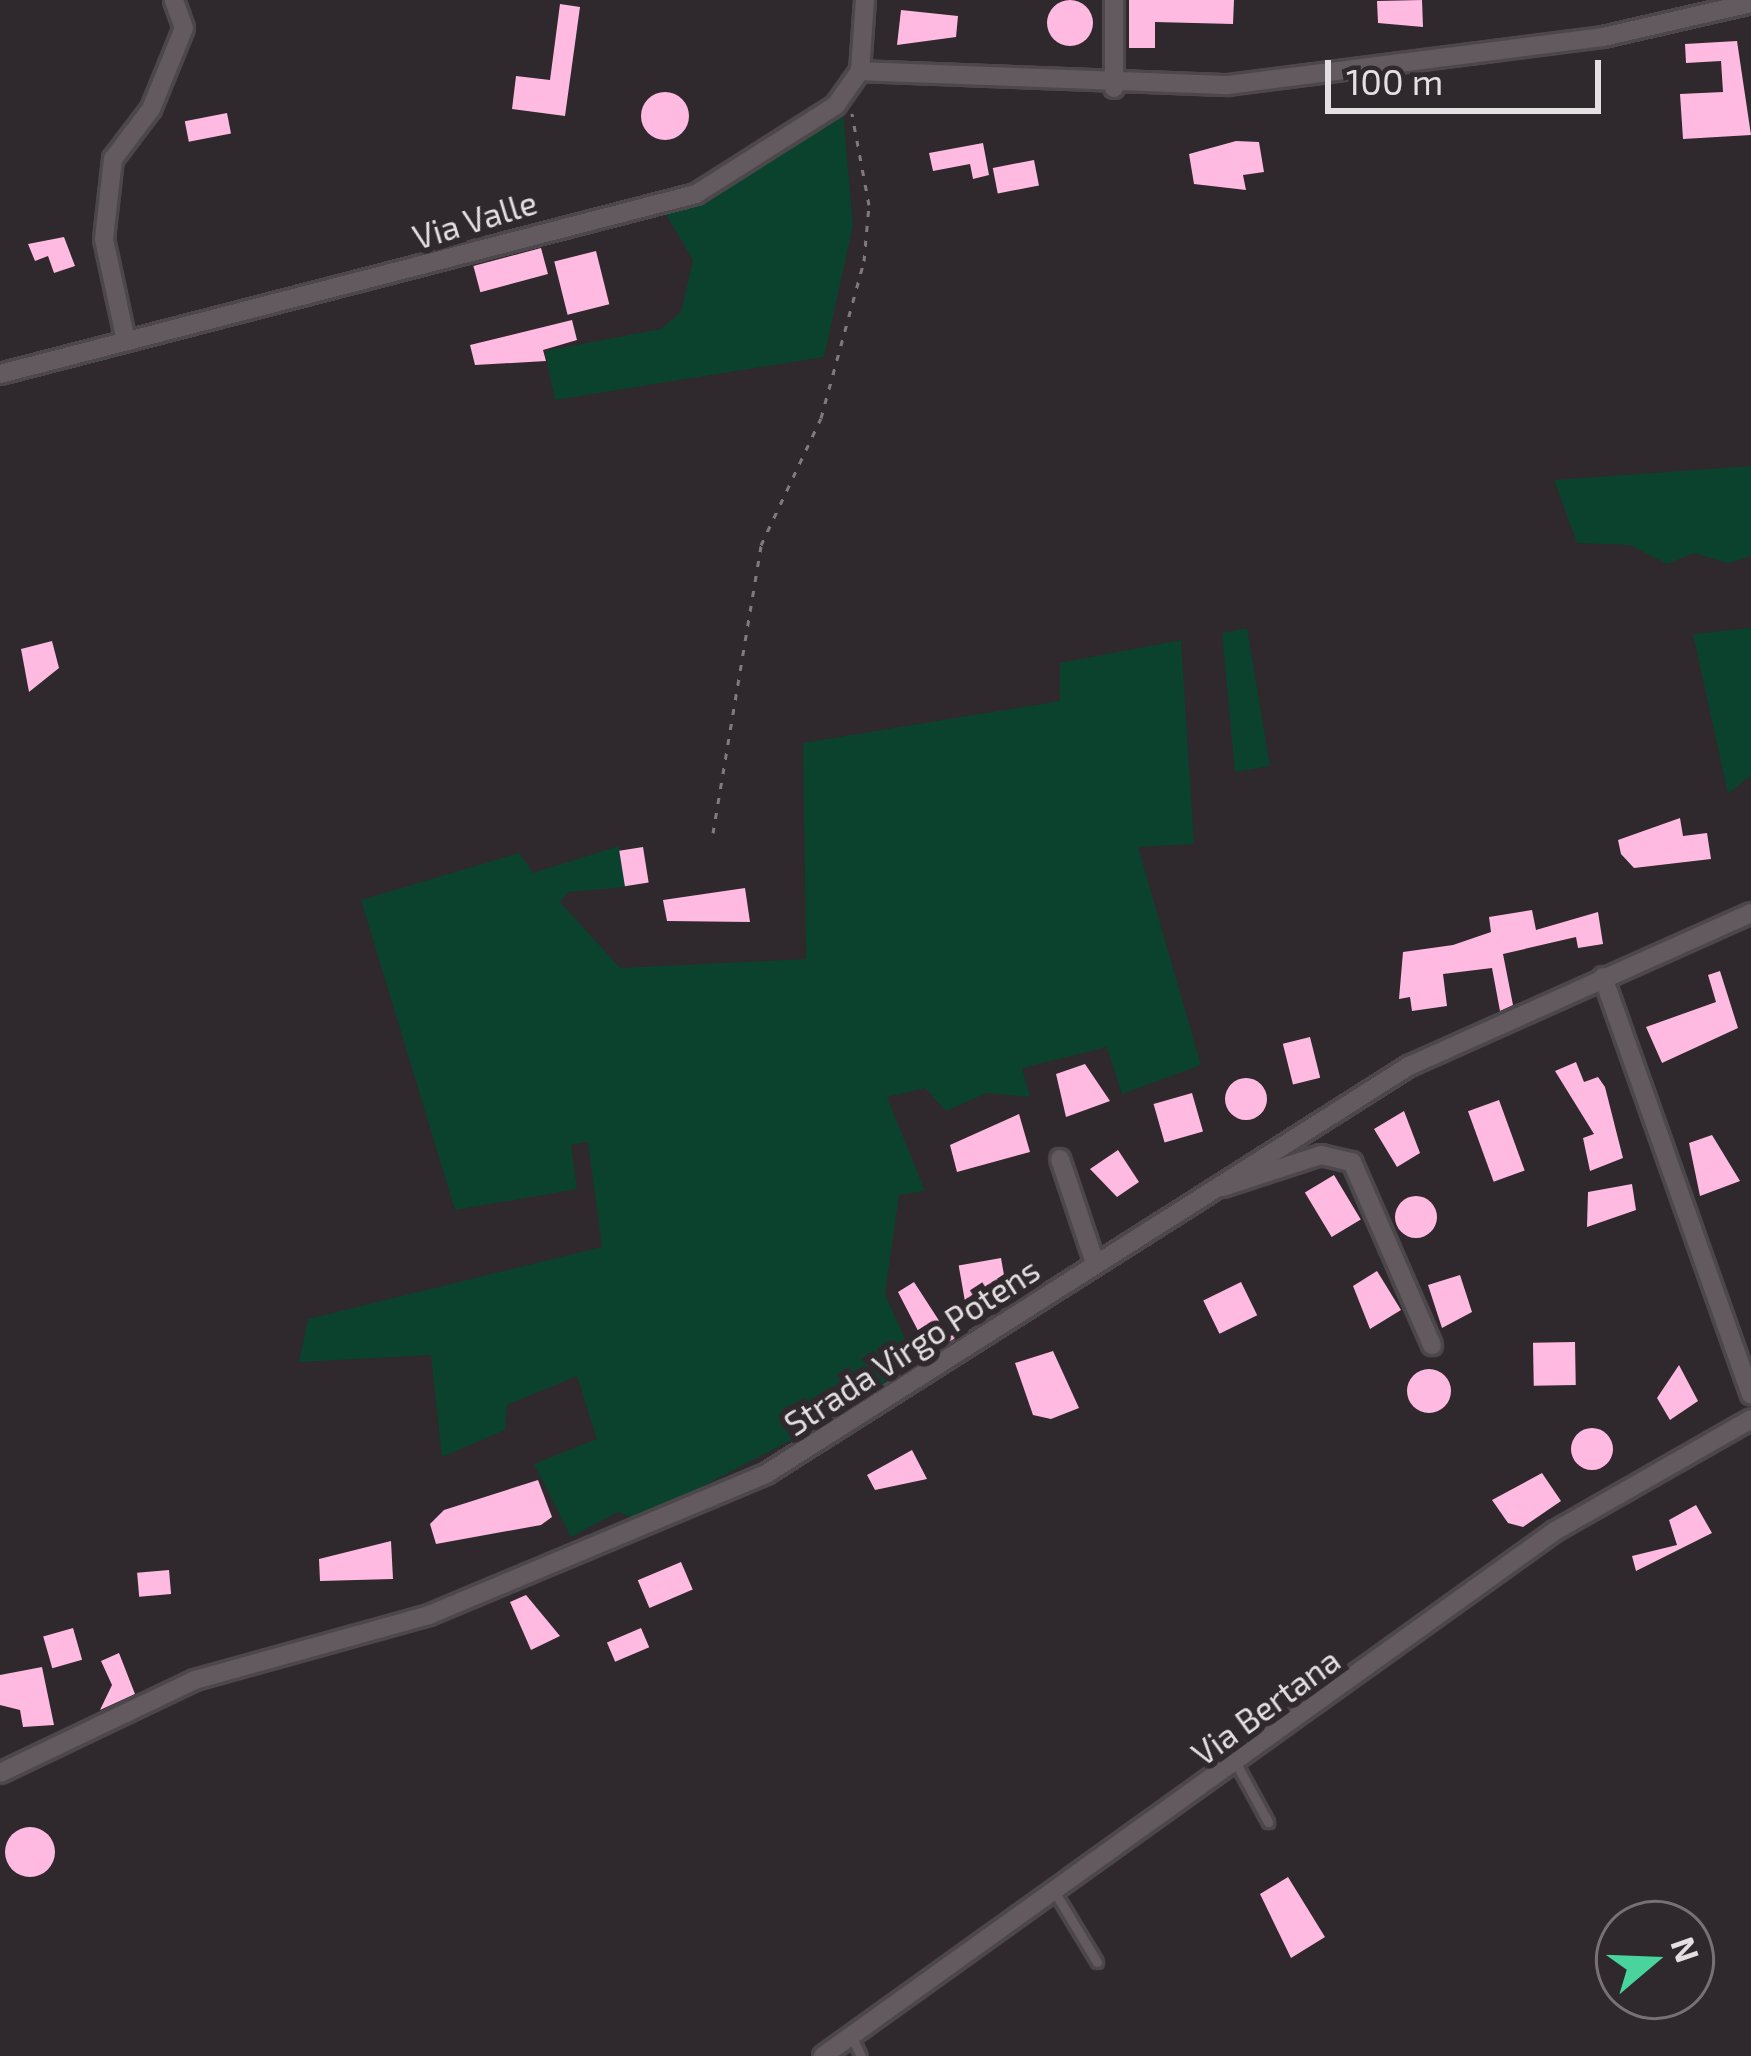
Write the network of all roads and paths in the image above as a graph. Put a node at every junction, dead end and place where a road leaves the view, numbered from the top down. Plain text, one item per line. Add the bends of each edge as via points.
1 (174, 0) edge
2 (865, 0) edge
3 (1114, 0) edge
4 (1751, 3) edge
5 (860, 71) junction
6 (1114, 88) junction
7 (126, 341) junction
8 (0, 374) edge
9 (713, 833) dead end
10 (1751, 913) edge
11 (1603, 977) junction
12 (1060, 1160) dead end
13 (1211, 1189) junction
14 (1095, 1263) junction
15 (1432, 1345) dead end
16 (1751, 1395) edge
17 (1751, 1420) edge
18 (1238, 1767) junction
19 (0, 1773) edge
20 (1268, 1822) dead end
21 (1054, 1891) junction
22 (1097, 1962) dead end
23 (857, 2047) edge
24 (823, 2056) edge

1 - 7 street via 184,28 151,109 113,159 104,239
2 - 5 street
3 - 6 street
4 - 6 street via 1604,37 1228,85
5 - 6 street
5 - 7 street, Via Valle via 776,149 644,215 588,218
5 - 9 path via 851,101 869,206 864,261 821,418 761,545
7 - 8 street, Via Valle
10 - 11 street, Strada Virgo Potens
11 - 13 street, Strada Virgo Potens via 1438,1050
11 - 16 street
12 - 14 street
13 - 14 street, Strada Virgo Potens
13 - 15 street via 1346,1158
14 - 19 street, Strada Virgo Potens via 863,1422 660,1525 429,1615 195,1680
17 - 18 street, Via Bertana via 1556,1531
18 - 20 lane
18 - 21 street, Via Bertana
21 - 22 lane
21 - 23 street, Via Bertana
23 - 24 street, Via Bertana

